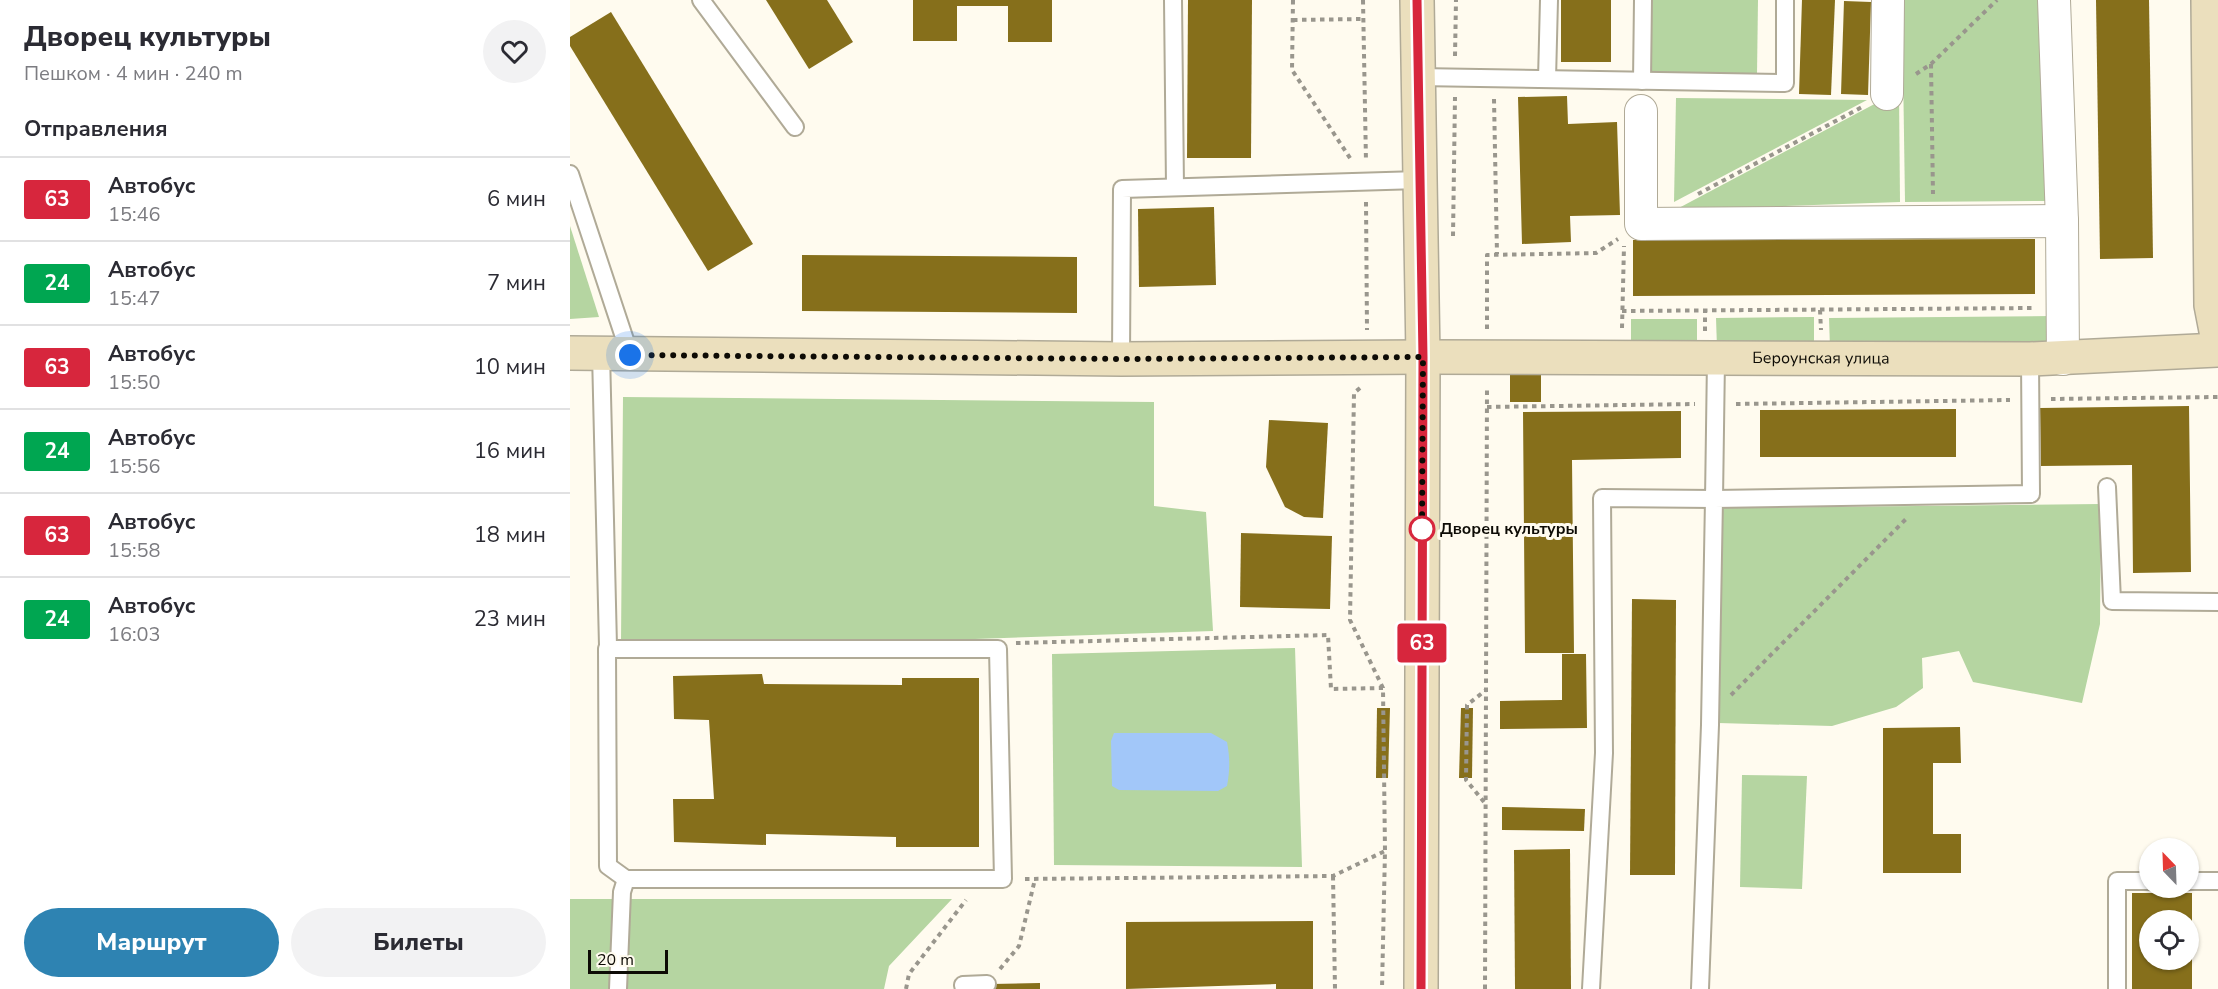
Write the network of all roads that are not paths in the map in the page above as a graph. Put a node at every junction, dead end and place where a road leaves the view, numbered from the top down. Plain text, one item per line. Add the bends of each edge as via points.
1 (701, 0) edge
2 (1173, 0) edge
3 (1417, 0) edge
4 (1549, 0) edge
5 (1643, 0) edge
6 (1785, 0) edge
7 (1888, 0) edge
8 (2054, 0) edge
9 (2208, 0) edge
10 (1418, 77) junction
11 (1547, 79) junction
12 (1887, 94) road end
13 (1642, 96) junction
14 (795, 127) dead end
15 (570, 174) edge
16 (1419, 180) junction
17 (1175, 187) junction
18 (2062, 221) junction
19 (2218, 341) edge
20 (2218, 350) edge
21 (600, 354) edge
22 (1423, 357) junction
23 (1716, 358) junction
24 (2063, 358) junction
25 (1121, 359) junction
26 (2030, 360) junction
27 (2107, 487) dead end
28 (1714, 499) junction
29 (2218, 602) edge
30 (607, 649) junction
31 (626, 879) junction
32 (2139, 881) edge
33 (2199, 881) edge
34 (2218, 881) edge
35 (987, 984) road end
36 (618, 989) edge
37 (964, 989) edge
38 (1421, 989) edge
39 (1591, 989) edge
40 (1700, 989) edge
41 (2117, 989) edge

1 - 14 lane
2 - 17 lane
3 - 10 main road
4 - 11 lane
5 - 13 lane
6 - 13 lane via 1785,83
7 - 12 street
8 - 18 street
9 - 19 main road via 2211,305
10 - 11 lane
10 - 16 main road
11 - 13 lane
13 - 18 street via 1641,224
15 - 21 lane
16 - 17 lane
16 - 22 main road
17 - 25 lane via 1122,189
18 - 24 street
20 - 24 main road, Бероунская улица
21 - 25 main road, Бероунская улица
21 - 30 lane
22 - 23 main road, Бероунская улица
22 - 25 main road, Бероунская улица
22 - 38 main road
23 - 26 main road, Бероунская улица
23 - 28 lane
24 - 26 main road, Бероунская улица
26 - 28 lane via 2031,494
27 - 29 lane via 2112,600
28 - 39 lane via 1602,498 1604,753
28 - 40 lane
30 - 31 lane via 608,866
30 - 31 lane via 998,649 1003,879
31 - 36 lane via 622,892
32 - 41 lane via 2117,881
33 - 34 lane
35 - 37 lane via 963,985

